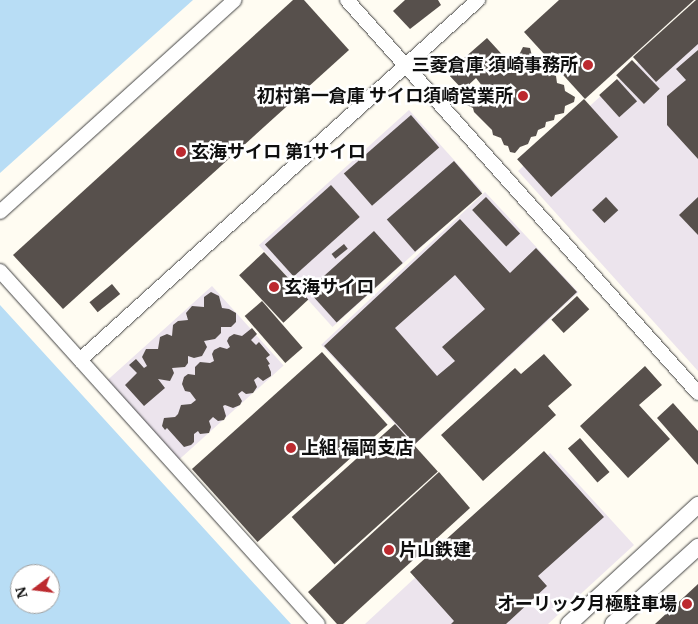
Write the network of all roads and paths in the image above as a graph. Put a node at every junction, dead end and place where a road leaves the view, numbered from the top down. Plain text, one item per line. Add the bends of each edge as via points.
1 (236, 0) edge
2 (347, 0) edge
3 (478, 0) edge
4 (406, 66) junction
5 (0, 212) edge
6 (0, 271) edge
7 (80, 360) junction
8 (698, 393) edge
9 (698, 505) edge
10 (698, 547) edge
11 (318, 624) edge
12 (569, 624) edge
13 (613, 624) edge

1 - 5 street
2 - 4 street
3 - 4 street
4 - 7 street
4 - 8 street
6 - 7 street
7 - 11 street
9 - 12 street
10 - 13 street

